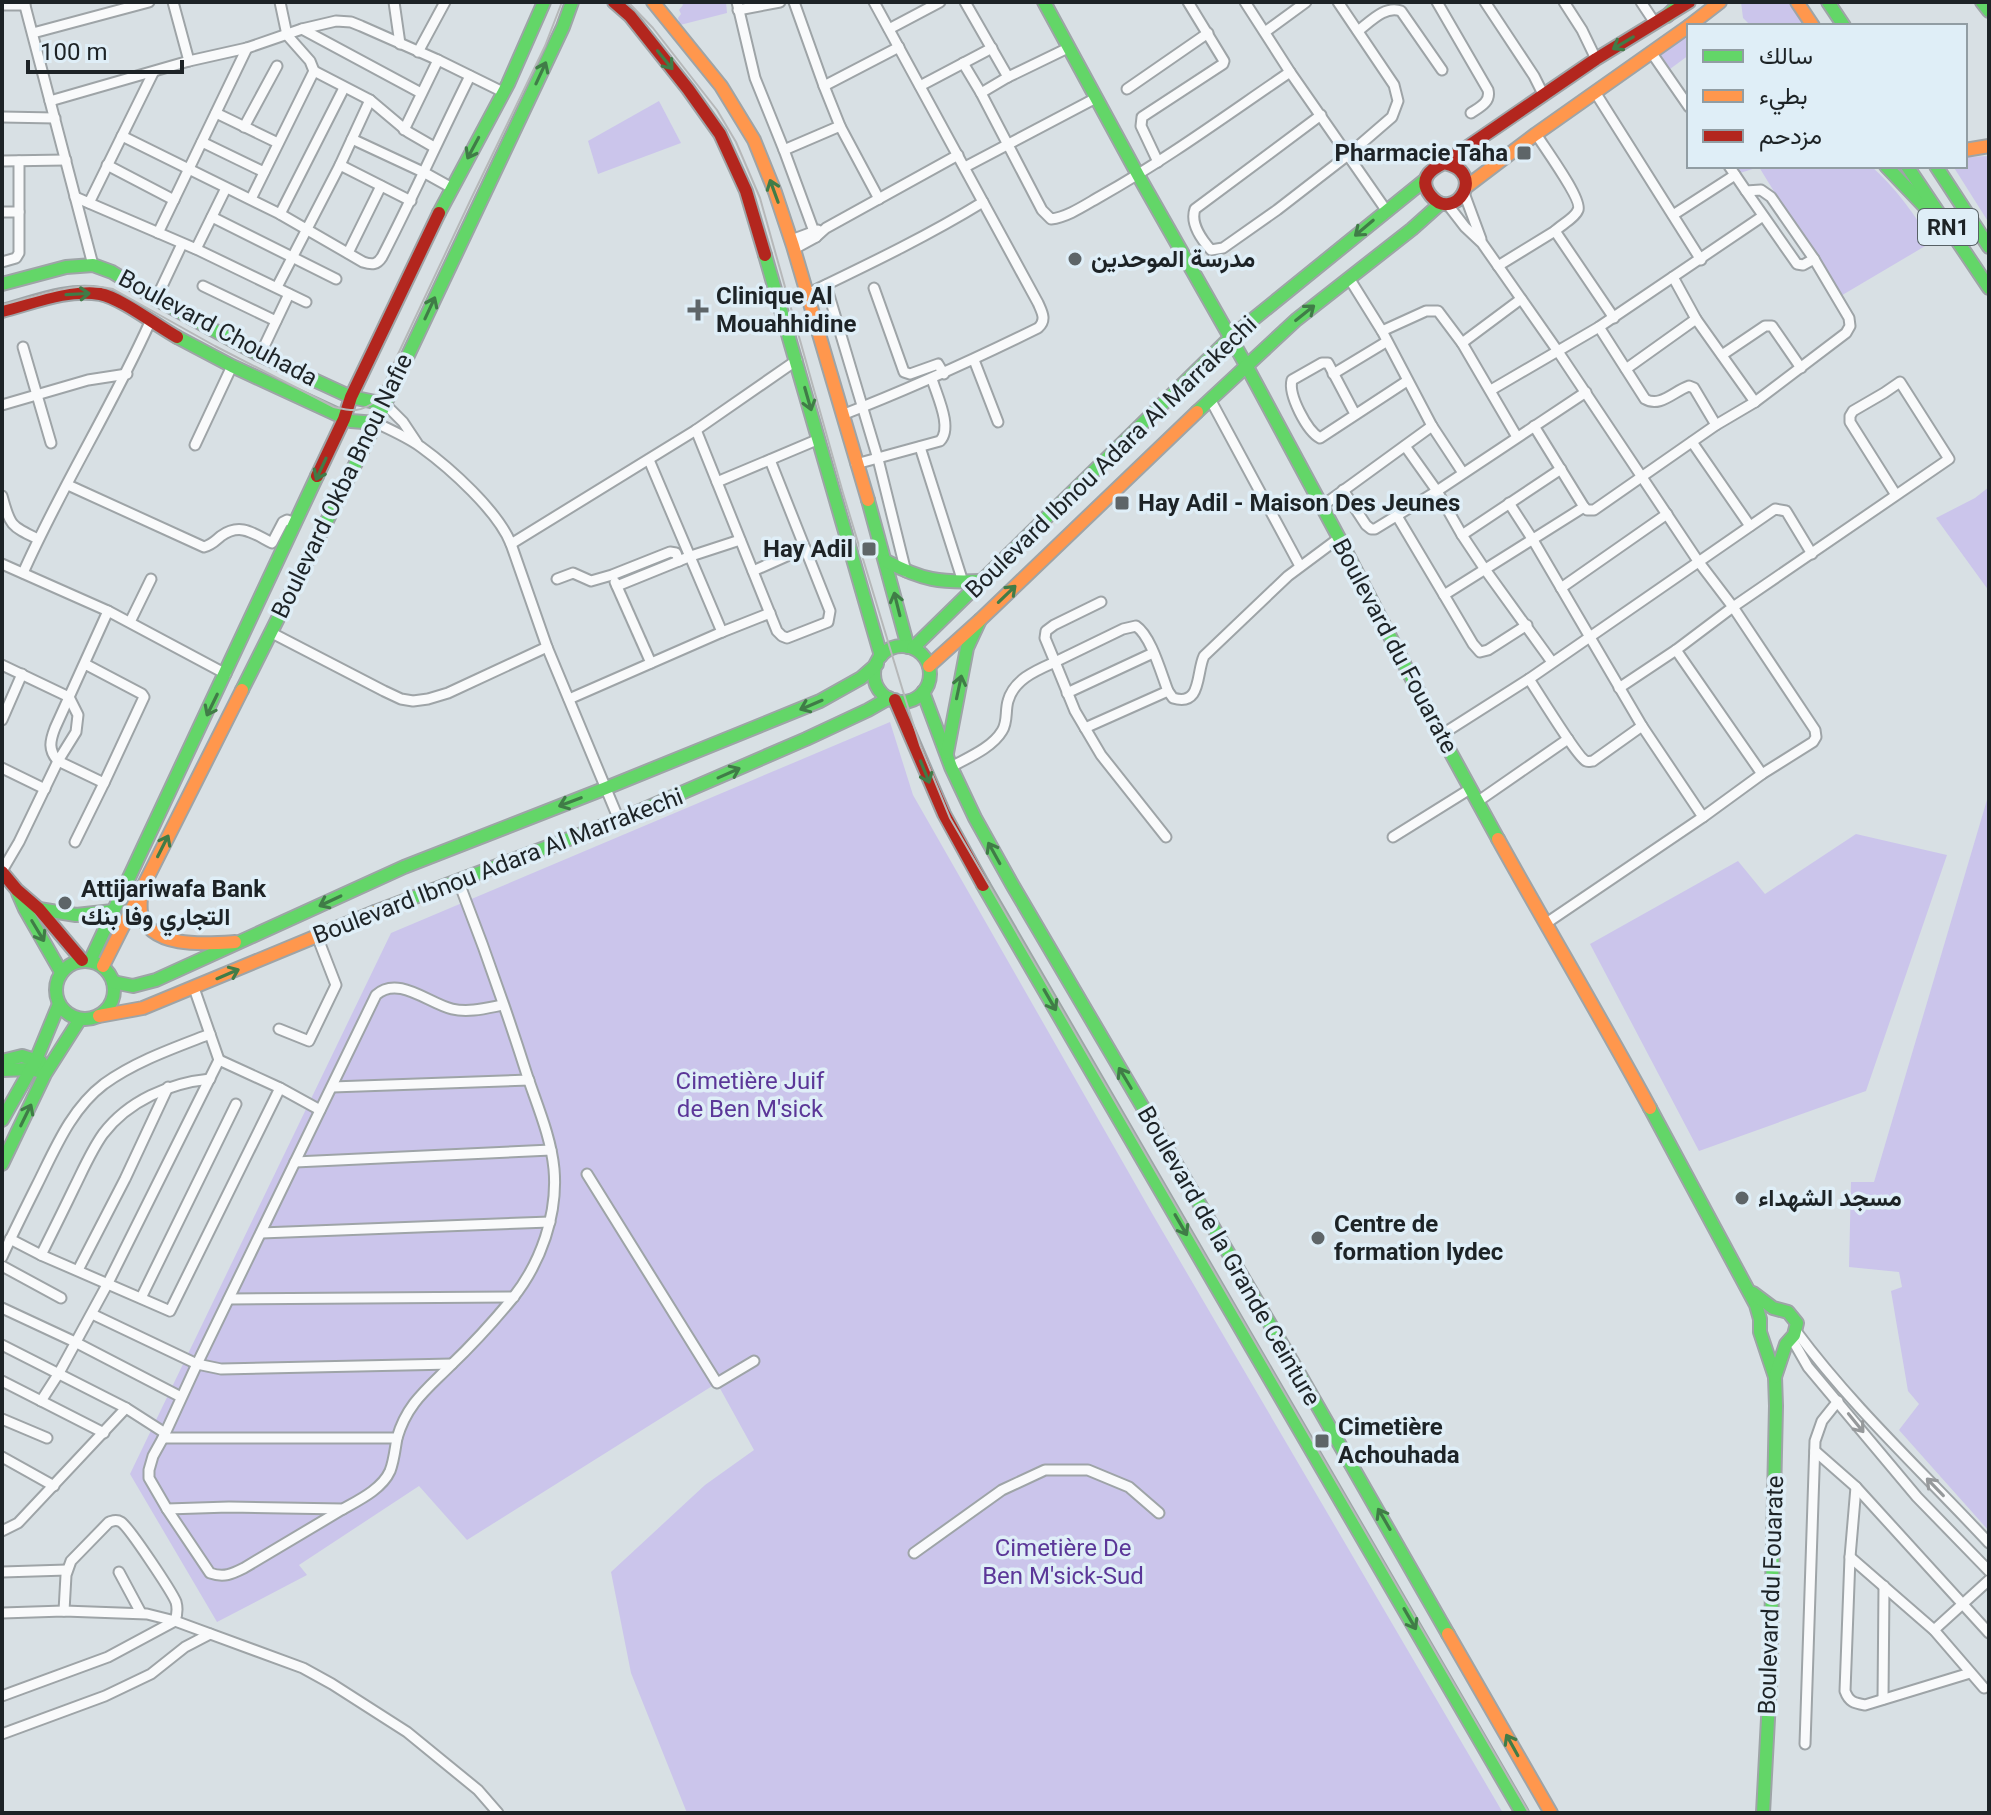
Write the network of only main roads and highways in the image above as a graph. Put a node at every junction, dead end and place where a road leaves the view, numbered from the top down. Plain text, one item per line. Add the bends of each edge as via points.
1 (544, 2) edge
2 (572, 2) edge
3 (614, 2) edge
4 (653, 2) edge
5 (1044, 2) edge
6 (1681, 2) edge
7 (1689, 2) edge
8 (1720, 2) edge
9 (1797, 2) edge
10 (1828, 2) edge
11 (1982, 2) edge
12 (1989, 11) edge
13 (1667, 16) junction
14 (1693, 24) edge
15 (1812, 24) edge
16 (1843, 24) edge
17 (1687, 29) edge
18 (1989, 146) edge
19 (1967, 150) edge
20 (1444, 163) junction
21 (1888, 168) edge
22 (1908, 168) edge
23 (1937, 168) edge
24 (1425, 180) junction
25 (1465, 190) junction
26 (1444, 204) junction
27 (1989, 247) edge
28 (1973, 264) junction
29 (2, 284) edge
30 (1989, 288) edge
31 (2, 311) edge
32 (1230, 338) junction
33 (1246, 365) junction
34 (351, 397) junction
35 (385, 404) junction
36 (344, 419) junction
37 (376, 423) junction
38 (886, 561) junction
39 (981, 581) junction
40 (980, 620) junction
41 (911, 647) junction
42 (879, 660) junction
43 (929, 666) junction
44 (923, 692) junction
45 (892, 699) junction
46 (949, 762) junction
47 (2, 872) edge
48 (142, 886) junction
49 (17, 890) junction
50 (39, 909) junction
51 (113, 911) junction
52 (235, 942) junction
53 (92, 962) junction
54 (61, 972) junction
55 (113, 982) junction
56 (59, 1004) junction
57 (99, 1016) junction
58 (80, 1019) junction
59 (2, 1061) edge
60 (34, 1064) junction
61 (2, 1070) edge
62 (48, 1070) junction
63 (2, 1120) edge
64 (2, 1164) edge
65 (1747, 1289) junction
66 (1773, 1308) junction
67 (1760, 1319) junction
68 (1763, 1338) junction
69 (1791, 1338) junction
70 (1775, 1377) junction
71 (1522, 1813) edge
72 (1551, 1813) edge
73 (1763, 1813) edge

1 -> 34 main road, Boulevard Okba Bnou Nafie
35 -> 2 main road, Boulevard Okba Bnou Nafie
3 -> 42 main road via 720,134 746,191
38 -> 4 main road via 773,186 734,104
5 - 32 main road, Boulevard du Fouarate
6 - 13 main road
7 - 13 main road
8 - 14 main road
9 - 15 main road
10 - 16 main road
11 - 12 main road
13 -> 20 main road
17 - 25 main road
18 - 19 main road
20 - 24 main road via 1432,168
20 - 25 main road via 1463,173
21 - 28 main road
22 - 28 main road, RN1
23 - 27 main road, RN1
24 - 26 main road via 1428,195
24 -> 32 main road, Boulevard Ibnou Adara Al Marrakechi
25 - 26 main road via 1455,202
33 -> 26 main road, Boulevard Ibnou Adara Al Marrakechi
28 - 30 main road, RN1
29 - 34 main road, Boulevard Chouhada via 93,265 260,355
31 -> 36 main road, Boulevard Chouhada via 70,293 102,294 232,366
32 - 33 main road, Boulevard du Fouarate
32 - 39 main road, Boulevard Ibnou Adara Al Marrakechi
40 -> 33 main road, Boulevard Ibnou Adara Al Marrakechi
33 - 65 main road, Boulevard du Fouarate via 1477,802
34 - 35 main road, Boulevard Chouhada
34 - 36 main road, Boulevard Okba Bnou Nafie
35 - 37 main road, Boulevard Okba Bnou Nafie
36 - 37 main road, Boulevard Chouhada
36 -> 51 main road, Boulevard Okba Bnou Nafie via 296,523 278,546 226,674
48 -> 37 main road, Boulevard Okba Bnou Nafie
38 - 39 main road via 931,581
41 -> 38 main road
39 - 41 main road, Boulevard Ibnou Adara Al Marrakechi
40 - 43 main road, Boulevard Ibnou Adara Al Marrakechi
46 -> 40 main road via 967,648
41 - 42 main road via 893,648
41 - 43 main road
42 - 45 main road via 875,678
42 -> 52 main road, Boulevard Ibnou Adara Al Marrakechi via 820,701 404,867
43 - 44 main road
44 - 45 main road via 908,701
44 - 46 main road, Boulevard de la Grande Ceinture
57 -> 45 main road, Boulevard Ibnou Adara Al Marrakechi via 143,1008 619,820
45 -> 71 main road, Boulevard de la Grande Ceinture via 933,793 997,910
72 -> 46 main road, Boulevard de la Grande Ceinture via 1020,899
47 - 49 main road
48 - 52 main road via 143,917 163,938 191,944
48 - 53 main road, Boulevard Okba Bnou Nafie
49 - 50 main road
49 -> 54 main road
50 - 51 main road via 71,916
50 - 53 main road
51 - 53 main road, Boulevard Okba Bnou Nafie
52 - 55 main road, Boulevard Ibnou Adara Al Marrakechi via 156,980 133,986
53 - 54 main road via 70,964
53 - 55 main road
54 - 56 main road via 56,986
55 - 57 main road via 112,1001
56 - 58 main road
56 - 60 main road
57 - 58 main road
58 - 62 main road
59 - 60 main road via 22,1056
60 - 61 main road
60 - 62 main road
60 - 63 main road
64 -> 62 main road
65 - 66 main road, Boulevard du Fouarate
65 - 67 main road, Boulevard du Fouarate
66 - 67 main road
66 - 69 main road, Boulevard du Fouarate via 1790,1312 1796,1321
67 - 68 main road, Boulevard du Fouarate
68 - 69 main road via 1774,1345
68 - 70 main road, Boulevard du Fouarate
69 - 70 main road, Boulevard du Fouarate
70 - 73 main road, Boulevard du Fouarate

